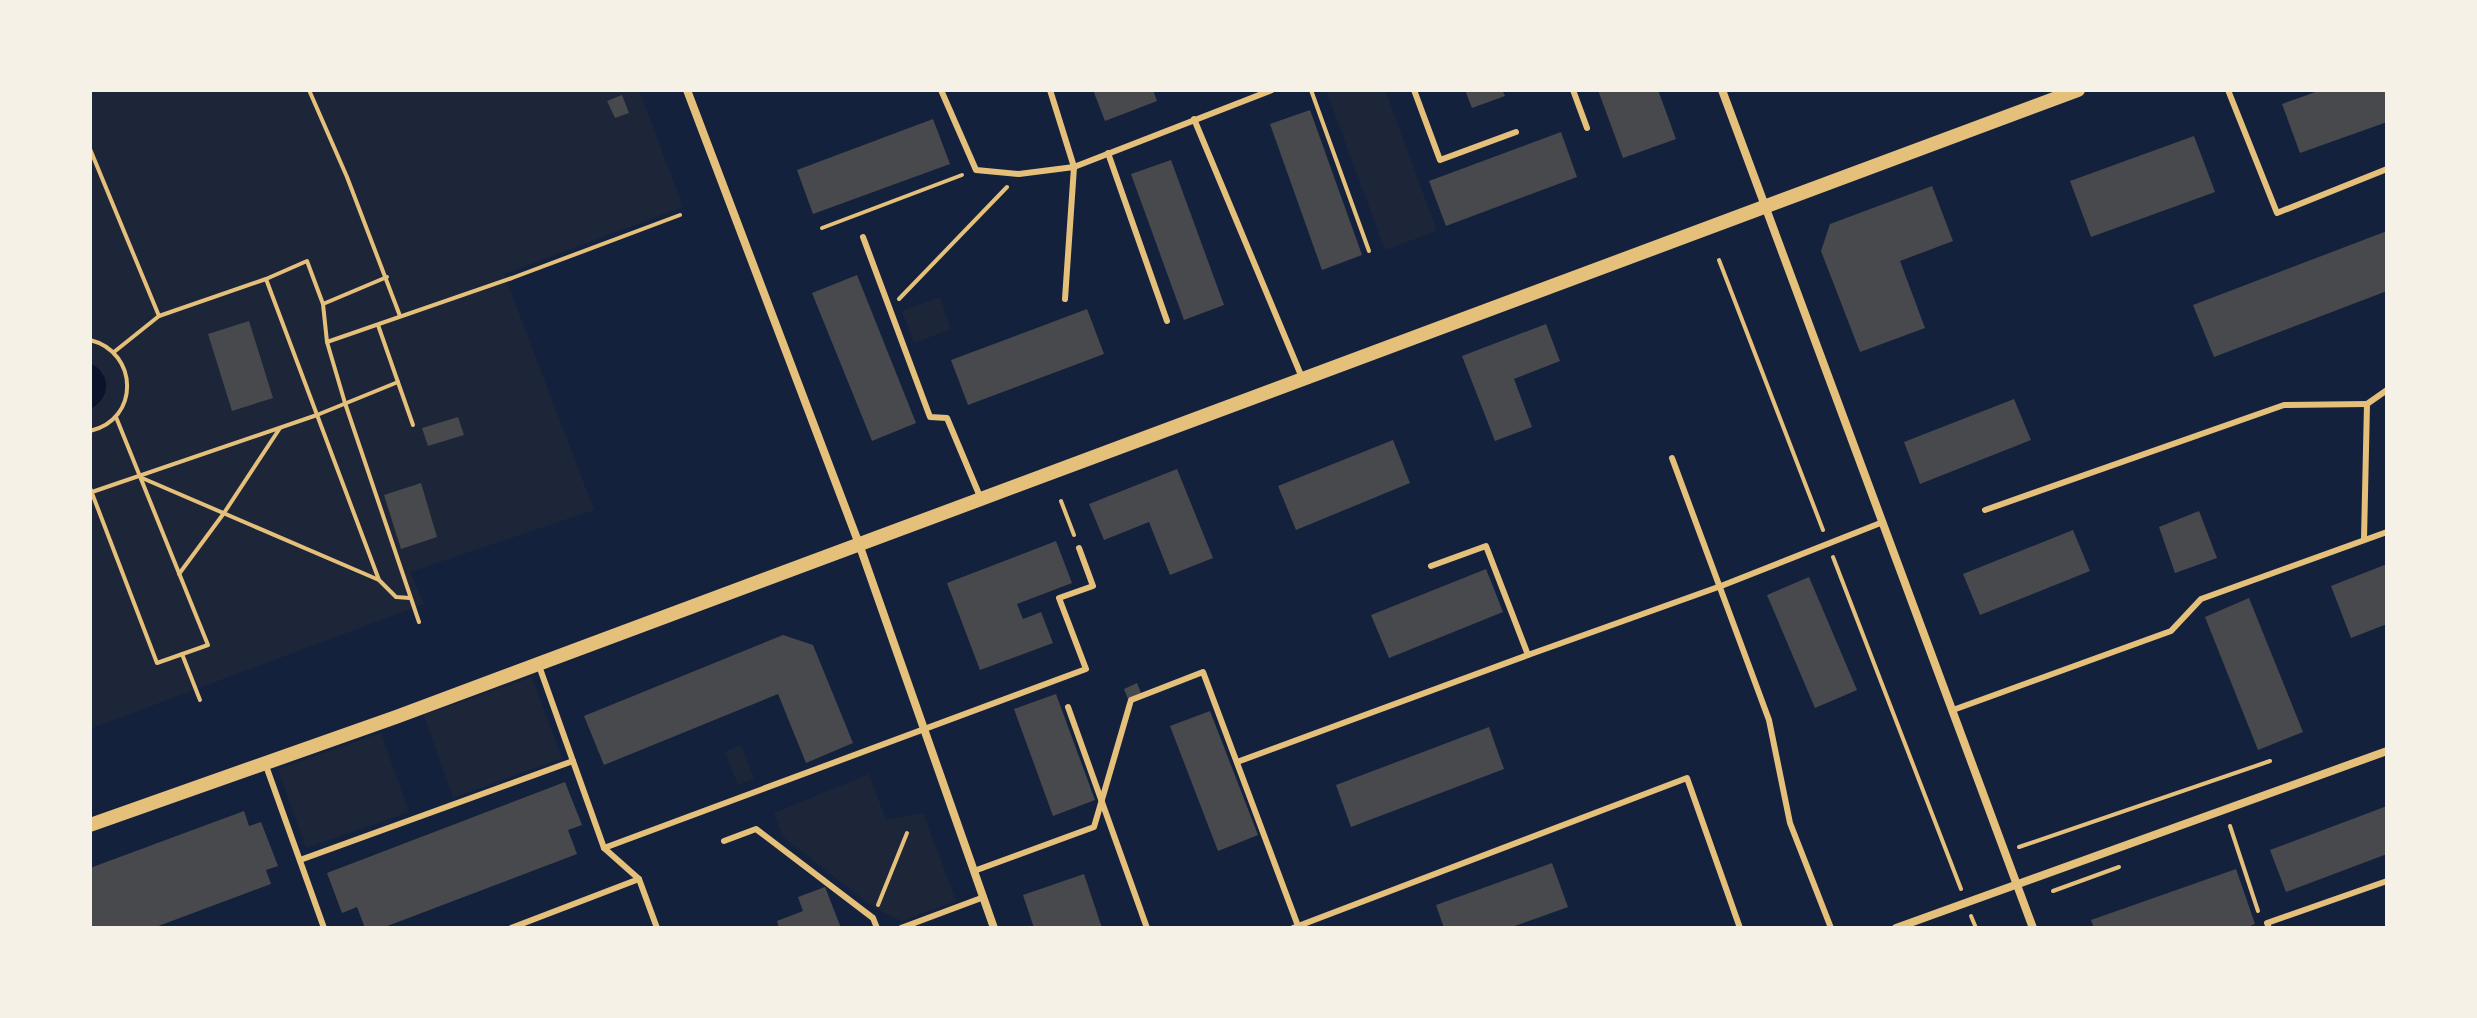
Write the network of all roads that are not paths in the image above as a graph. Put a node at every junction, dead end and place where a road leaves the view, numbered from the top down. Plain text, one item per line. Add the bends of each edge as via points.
1 (687, 90) edge
2 (941, 90) edge
3 (1050, 90) edge
4 (1272, 90) edge
5 (1414, 90) edge
6 (1573, 90) edge
7 (1722, 90) edge
8 (2078, 90) edge
9 (2228, 90) edge
10 (1194, 119) junction
11 (1587, 128) dead end
12 (1516, 132) dead end
13 (1108, 153) junction
14 (1074, 167) junction
15 (2387, 169) edge
16 (1766, 208) junction
17 (863, 237) dead end
18 (1065, 299) dead end
19 (1167, 321) dead end
20 (1303, 380) junction
21 (2387, 390) edge
22 (2367, 404) junction
23 (1672, 458) dead end
24 (981, 499) junction
25 (1985, 510) dead end
26 (1883, 522) junction
27 (2387, 532) edge
28 (2364, 539) junction
29 (859, 544) junction
30 (1079, 548) road end
31 (1431, 566) dead end
32 (1721, 586) junction
33 (1528, 655) junction
34 (537, 663) junction
35 (1068, 707) dead end
36 (1953, 710) junction
37 (924, 729) junction
38 (2387, 751) edge
39 (573, 761) junction
40 (1237, 762) junction
41 (265, 763) junction
42 (1101, 803) junction
43 (90, 825) edge
44 (1094, 827) junction
45 (1111, 827) junction
46 (724, 841) dead end
47 (604, 848) junction
48 (300, 860) junction
49 (974, 871) junction
50 (639, 879) junction
51 (2387, 881) edge
52 (2017, 884) junction
53 (984, 897) junction
54 (1296, 927) edge
55 (324, 928) edge
56 (511, 928) edge
57 (657, 928) edge
58 (877, 928) edge
59 (901, 928) edge
60 (994, 928) edge
61 (1147, 928) edge
62 (1740, 928) edge
63 (1831, 928) edge
64 (1896, 928) edge
65 (2033, 928) edge
66 (2269, 928) edge

1 - 29 street
2 - 14 lane via 976,170 1019,174
3 - 14 lane
4 - 10 lane
5 - 12 lane via 1440,160
6 - 11 lane
7 - 16 street
8 - 16 street
9 - 15 lane via 2277,213
10 - 13 lane
10 - 20 lane
13 - 14 lane
13 - 19 lane
14 - 18 lane
16 - 20 street
16 - 26 street
17 - 24 lane via 930,417 947,418
20 - 24 street
21 - 22 lane
22 - 25 lane via 2284,405
22 - 28 lane
23 - 32 lane
24 - 29 street
26 - 32 lane
26 - 36 street
27 - 28 lane
28 - 36 lane via 2201,599 2171,631
29 - 34 street
29 - 37 street
30 - 37 lane via 1093,586 1059,598 1086,669
31 - 33 lane via 1486,546
32 - 33 lane
32 - 63 lane via 1769,720 1790,823
33 - 40 lane
34 - 39 lane
34 - 41 street
35 - 42 lane
36 - 52 street
37 - 47 lane
37 - 49 street
38 - 52 street
39 - 47 lane
39 - 48 lane
40 - 42 lane via 1203,672 1131,700
40 - 54 lane
41 - 43 street
41 - 48 lane
42 - 44 lane
42 - 45 lane
44 - 45 lane
44 - 49 lane
45 - 61 lane
46 - 58 lane via 756,829 873,918
47 - 50 lane
48 - 55 lane
49 - 53 street
50 - 56 lane
50 - 57 lane
51 - 66 lane via 2267,923
52 - 64 street
52 - 65 street
53 - 59 lane
53 - 60 street
54 - 62 lane via 1687,778

